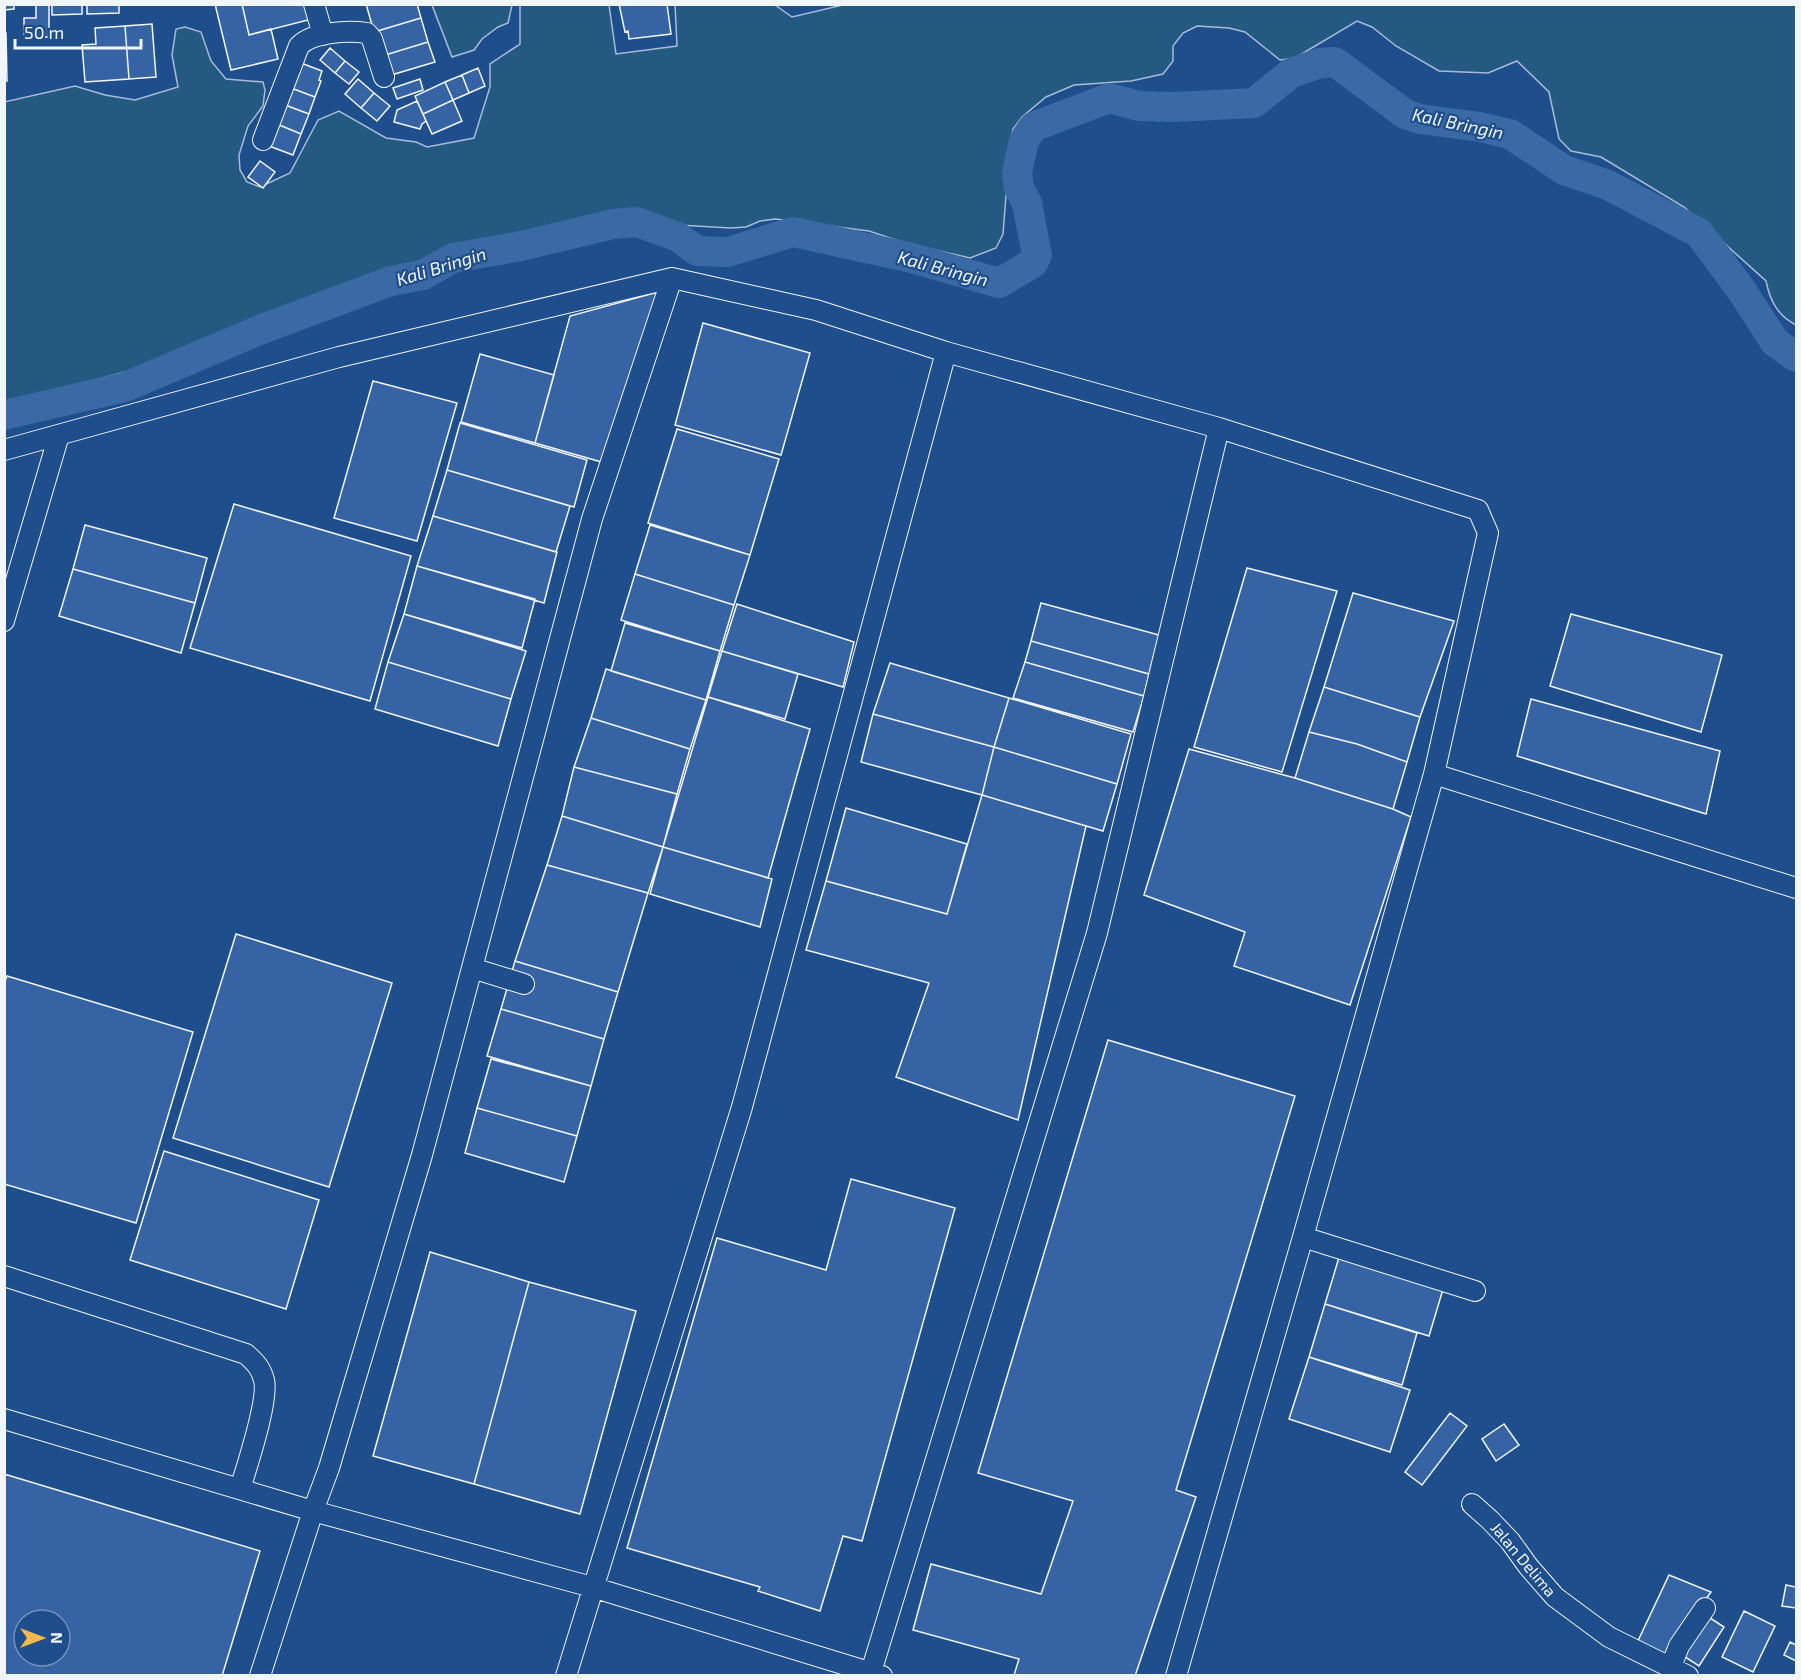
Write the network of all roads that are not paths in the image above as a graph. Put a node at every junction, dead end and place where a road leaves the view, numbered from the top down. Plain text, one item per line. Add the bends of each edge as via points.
1 (314, 4) edge
2 (323, 35) junction
3 (384, 77) dead end
4 (263, 140) dead end
5 (672, 278) junction
6 (946, 351) junction
7 (1219, 428) junction
8 (59, 435) junction
9 (4, 450) edge
10 (4, 621) edge
11 (1434, 774) junction
12 (1797, 888) edge
13 (472, 968) junction
14 (524, 984) dead end
15 (1303, 1237) junction
16 (4, 1276) edge
17 (1475, 1292) dead end
18 (4, 1419) edge
19 (240, 1489) junction
20 (1472, 1504) dead end
21 (313, 1511) junction
22 (592, 1587) junction
23 (1705, 1608) dead end
24 (1679, 1672) edge
25 (876, 1674) edge
26 (260, 1676) edge
27 (566, 1676) edge
28 (1176, 1676) edge

1 - 2 street
2 - 3 street via 367,33
2 - 4 street via 299,46
5 - 6 street via 816,310
5 - 8 street via 339,357
5 - 13 street via 592,519
6 - 7 street
6 - 22 street via 742,1107
7 - 11 street via 1478,510 1488,533
7 - 25 street via 1097,933
8 - 9 street
8 - 10 street
11 - 12 street
11 - 15 street
13 - 14 street
13 - 21 street via 422,1155
15 - 17 street
15 - 28 street
16 - 19 street via 246,1354 259,1365 265,1382 264,1401
18 - 19 street
19 - 21 street
20 - 24 street, Jalan Delima via 1510,1540 1555,1598 1609,1637
21 - 22 street
21 - 26 street
22 - 25 street
22 - 27 street
23 - 24 street, Jalan Delima via 1679,1646

